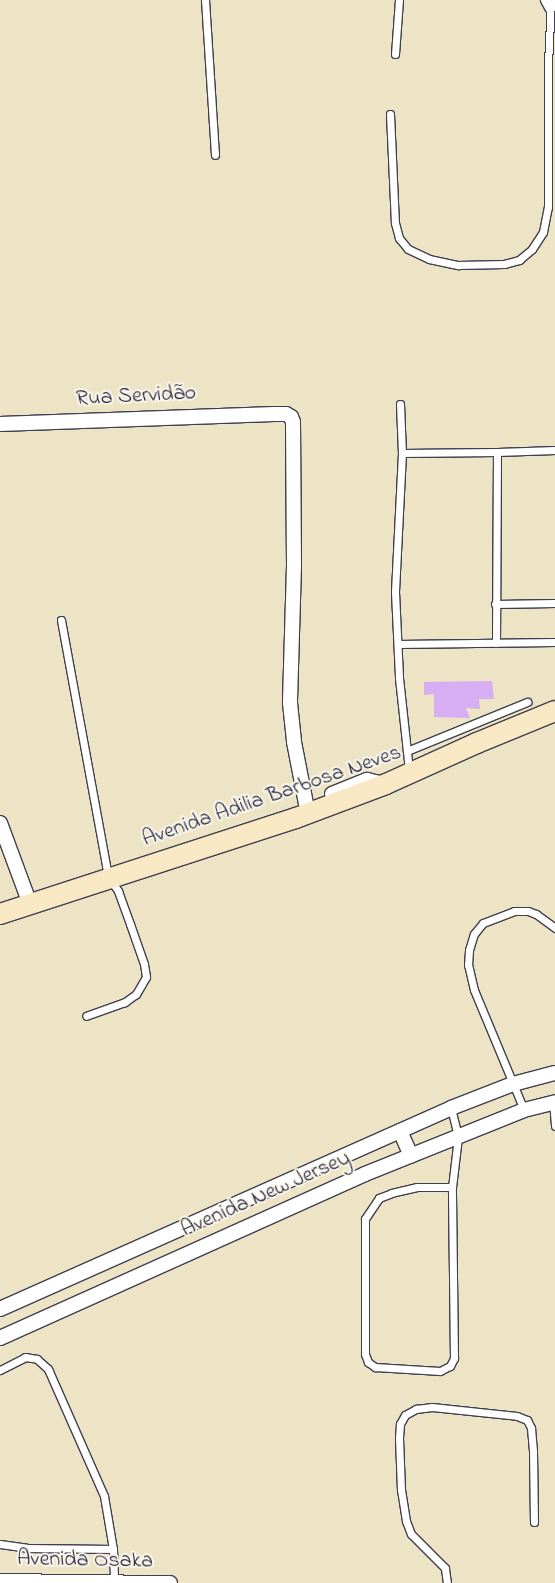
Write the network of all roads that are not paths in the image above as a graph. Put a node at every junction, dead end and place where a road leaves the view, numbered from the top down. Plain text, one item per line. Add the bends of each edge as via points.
1 (205, 0) edge
2 (399, 0) edge
3 (544, 0) edge
4 (551, 0) edge
5 (549, 9) junction
6 (395, 54) dead end
7 (390, 114) dead end
8 (215, 155) dead end
9 (400, 404) dead end
10 (0, 424) edge
11 (555, 450) edge
12 (497, 452) junction
13 (402, 453) junction
14 (555, 603) edge
15 (495, 604) junction
16 (61, 620) dead end
17 (555, 642) edge
18 (496, 643) junction
19 (398, 644) junction
20 (527, 702) dead end
21 (555, 711) edge
22 (406, 751) junction
23 (410, 774) junction
24 (301, 811) junction
25 (0, 823) edge
26 (109, 878) junction
27 (30, 904) junction
28 (0, 914) edge
29 (555, 928) edge
30 (86, 1016) dead end
31 (555, 1072) edge
32 (513, 1084) junction
33 (554, 1102) edge
34 (451, 1108) junction
35 (524, 1110) junction
36 (555, 1126) edge
37 (400, 1130) junction
38 (458, 1137) junction
39 (356, 1151) junction
40 (411, 1156) junction
41 (365, 1174) junction
42 (452, 1187) junction
43 (0, 1309) edge
44 (1, 1335) edge
45 (0, 1370) edge
46 (534, 1522) dead end
47 (0, 1544) edge
48 (113, 1549) junction
49 (0, 1581) edge
50 (114, 1582) edge
51 (170, 1583) edge
52 (447, 1583) edge

1 - 8 lane
2 - 6 lane
3 - 5 lane
4 - 5 lane
5 - 7 lane via 548,207 543,232 532,249 519,260 504,264 458,265 429,259 408,249 399,238 395,223
9 - 13 lane
10 - 24 street, Rua Servidão via 274,414 286,414 293,422 294,566 290,702
11 - 12 lane
12 - 13 lane
12 - 15 lane
13 - 19 lane via 396,592
14 - 15 lane
15 - 18 lane
16 - 26 lane
17 - 18 lane
18 - 19 lane
19 - 22 lane
20 - 22 lane
21 - 23 street, Avenida Adilia Barbosa Neves
22 - 23 lane
23 - 24 street, Avenida Adilia Barbosa Neves
24 - 26 street, Avenida Adilia Barbosa Neves
25 - 27 street
26 - 27 street, Avenida Adilia Barbosa Neves
26 - 30 lane via 118,891 146,977 136,994 125,1002
27 - 28 street, Avenida Adilia Barbosa Neves
29 - 32 lane via 536,914 514,911 482,923 471,942 470,978
31 - 32 street, Avenida New Jersey
32 - 34 street, Avenida New Jersey
32 - 35 lane
33 - 35 street, Avenida New Jersey
33 - 36 lane
34 - 37 street, Avenida New Jersey
34 - 38 lane
35 - 38 street, Avenida New Jersey
37 - 39 street, Avenida New Jersey
37 - 40 street
38 - 40 street, Avenida New Jersey
38 - 42 lane
39 - 41 street
39 - 43 street, Avenida New Jersey
40 - 41 street, Avenida New Jersey
41 - 44 street, Avenida New Jersey
42 - 42 lane via 454,1358 450,1366 440,1371 375,1367 365,1354 365,1219 379,1198 392,1193 417,1187
45 - 48 lane via 25,1357 37,1359 48,1369 104,1496
46 - 52 lane via 533,1451 527,1420 517,1416 432,1407 416,1408 405,1415 400,1424 399,1438 406,1521 411,1534 445,1568
47 - 48 lane via 27,1548
48 - 50 lane
49 - 50 street, Avenida Osaka
50 - 51 street, Avenida Osaka

